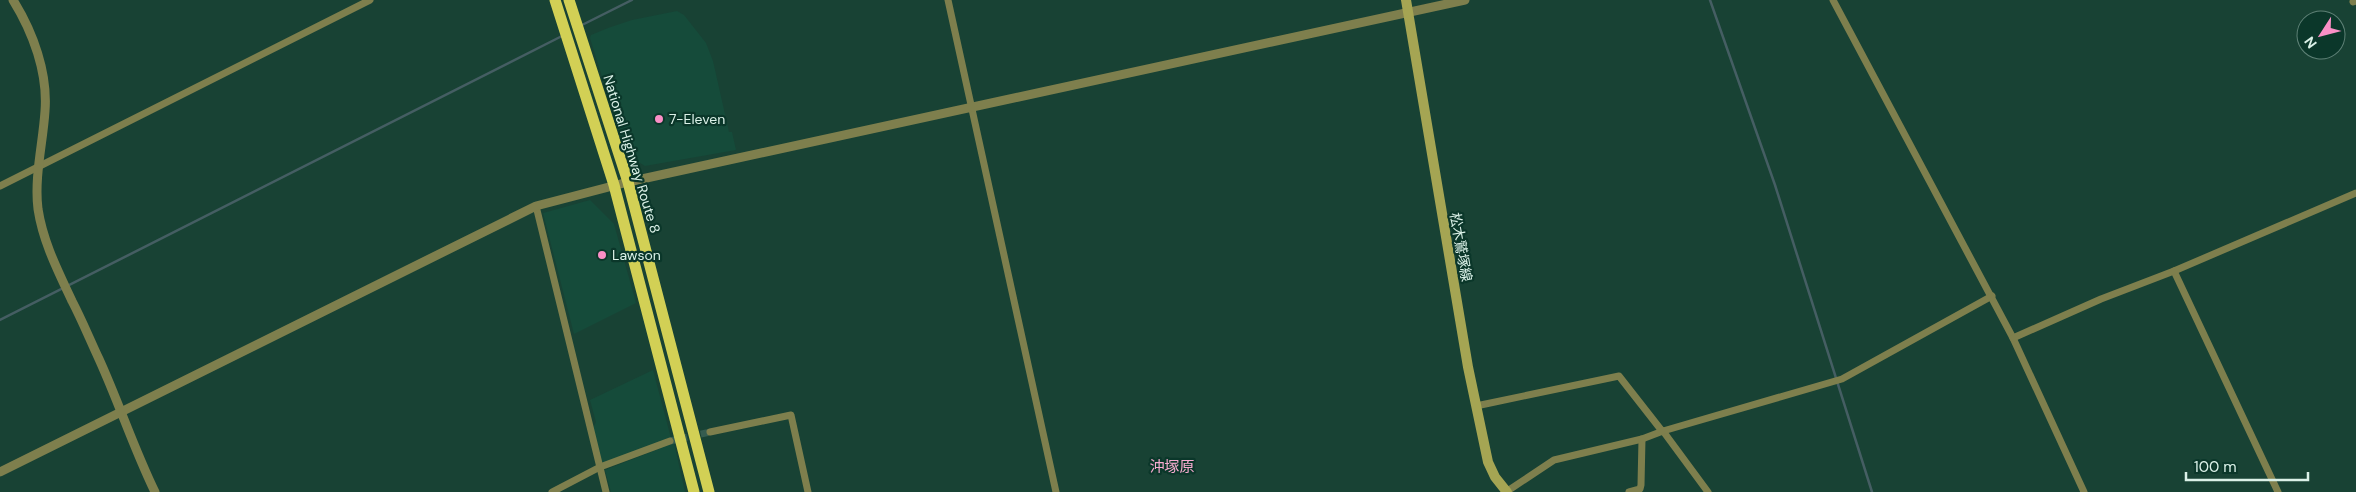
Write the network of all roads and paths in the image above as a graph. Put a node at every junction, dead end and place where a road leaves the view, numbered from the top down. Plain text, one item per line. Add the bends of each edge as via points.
1 (13, 0) edge
2 (370, 0) edge
3 (555, 0) edge
4 (569, 0) edge
5 (948, 0) edge
6 (1406, 0) edge
7 (1465, 0) edge
8 (1833, 0) edge
9 (1408, 12) junction
10 (972, 106) junction
11 (39, 166) junction
12 (628, 182) junction
13 (614, 185) junction
14 (0, 186) edge
15 (2356, 193) edge
16 (536, 206) junction
17 (2174, 271) junction
18 (1992, 296) junction
19 (2014, 338) junction
20 (1476, 406) junction
21 (120, 412) junction
22 (1662, 431) junction
23 (710, 432) tunnel mouth
24 (1642, 439) junction
25 (670, 442) tunnel mouth
26 (600, 467) junction
27 (0, 472) edge
28 (155, 492) edge
29 (552, 492) edge
30 (606, 492) edge
31 (694, 492) edge
32 (709, 492) edge
33 (808, 492) edge
34 (1056, 492) edge
35 (1506, 492) edge
36 (1629, 492) edge
37 (1708, 492) edge
38 (2084, 492) edge
39 (2278, 492) edge

1 - 11 street via 38,52 43,77 46,109
2 - 11 street
3 - 13 highway, National Highway Route 8
4 - 12 highway, National Highway Route 8
5 - 10 street
6 - 9 main road, 松木鷲塚線
7 - 9 street
8 - 18 street
9 - 10 street
9 - 20 main road, 松木鷲塚線
10 - 12 street
10 - 34 street
11 - 14 street
11 - 21 street via 38,208 54,265
12 - 13 street
12 - 32 highway, National Highway Route 8
13 - 16 street
13 - 31 highway, National Highway Route 8
15 - 17 street
16 - 21 street
16 - 26 street
17 - 19 street
17 - 39 street
18 - 19 street
18 - 22 street via 1842,378
19 - 38 street
20 - 22 street via 1619,376
20 - 35 main road, 松木鷲塚線 via 1488,462
21 - 27 street
21 - 28 street
22 - 24 street
22 - 37 street
23 - 33 street via 791,415
24 - 35 street via 1554,460
24 - 36 street via 1641,485 1640,489
25 - 26 street
26 - 29 street
26 - 30 street

